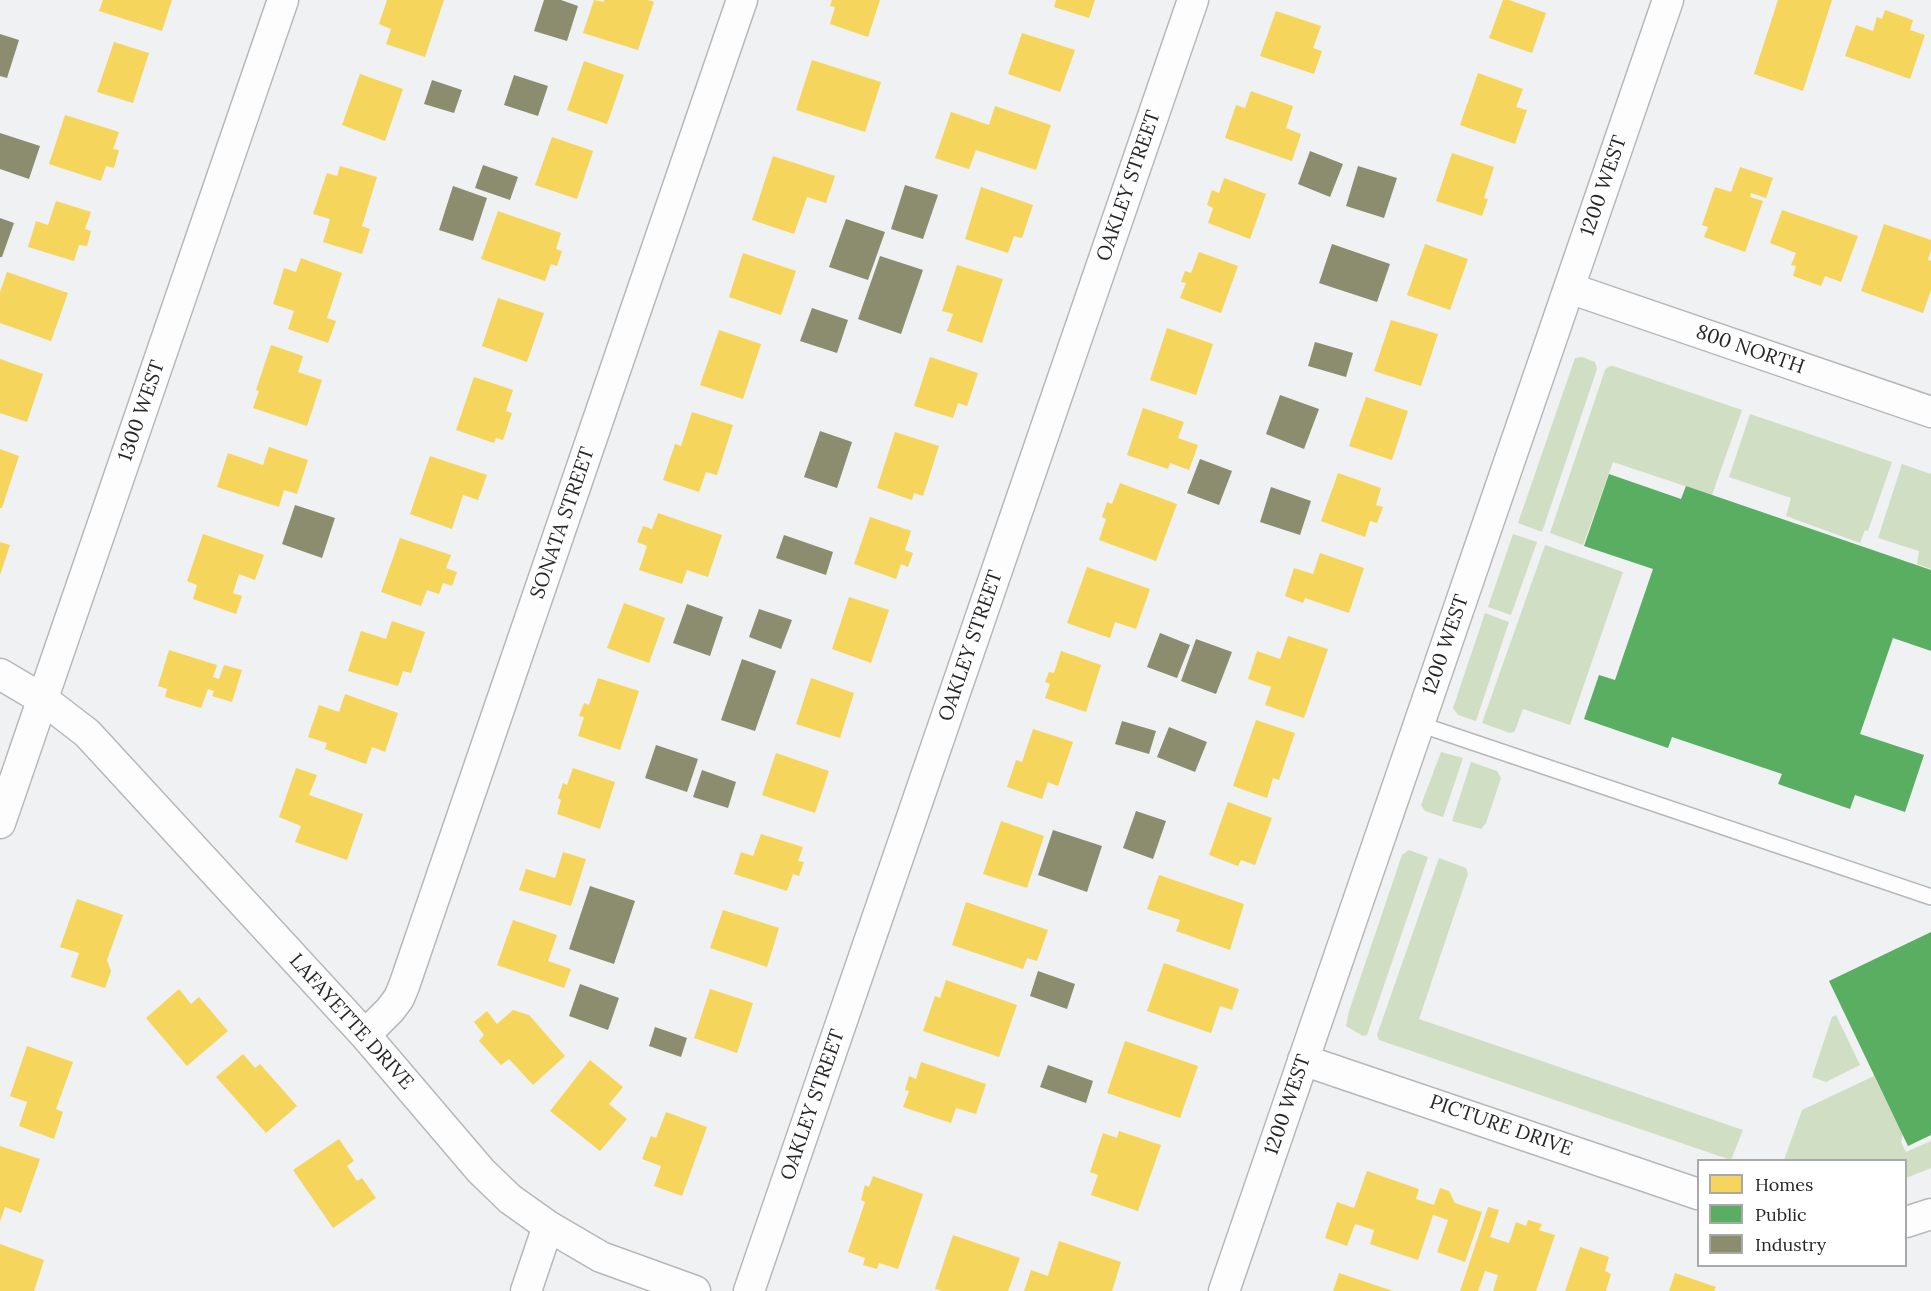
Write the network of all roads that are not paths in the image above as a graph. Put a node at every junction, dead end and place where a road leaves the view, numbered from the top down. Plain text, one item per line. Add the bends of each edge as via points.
1 (283, 0) edge
2 (742, 0) edge
3 (1193, 0) edge
4 (1668, 0) edge
5 (1569, 288) junction
6 (1931, 412) edge
7 (0, 674) edge
8 (44, 700) junction
9 (1419, 724) junction
10 (0, 823) edge
11 (1931, 897) edge
12 (365, 1035) junction
13 (1303, 1059) junction
14 (1697, 1194) edge
15 (1931, 1214) edge
16 (1907, 1221) edge
17 (548, 1226) junction
18 (526, 1291) edge
19 (695, 1291) edge
20 (749, 1291) edge
21 (1224, 1291) edge

1 - 8 street, 1300 WEST
2 - 12 street, SONATA STREET via 404,986 390,1010
3 - 20 street, OAKLEY STREET
4 - 5 street, 1200 WEST
5 - 6 street, 800 NORTH
5 - 9 street, 1200 WEST
7 - 8 street, LAFAYETTE DRIVE
8 - 10 street, 1300 WEST
8 - 12 street, LAFAYETTE DRIVE via 87,733
9 - 11 lane
9 - 13 street, 1200 WEST
12 - 17 street, LAFAYETTE DRIVE via 481,1171 510,1199
13 - 14 street, PICTURE DRIVE
13 - 21 street, 1200 WEST
15 - 16 street
17 - 18 street
17 - 19 street, LAFAYETTE DRIVE via 601,1257

